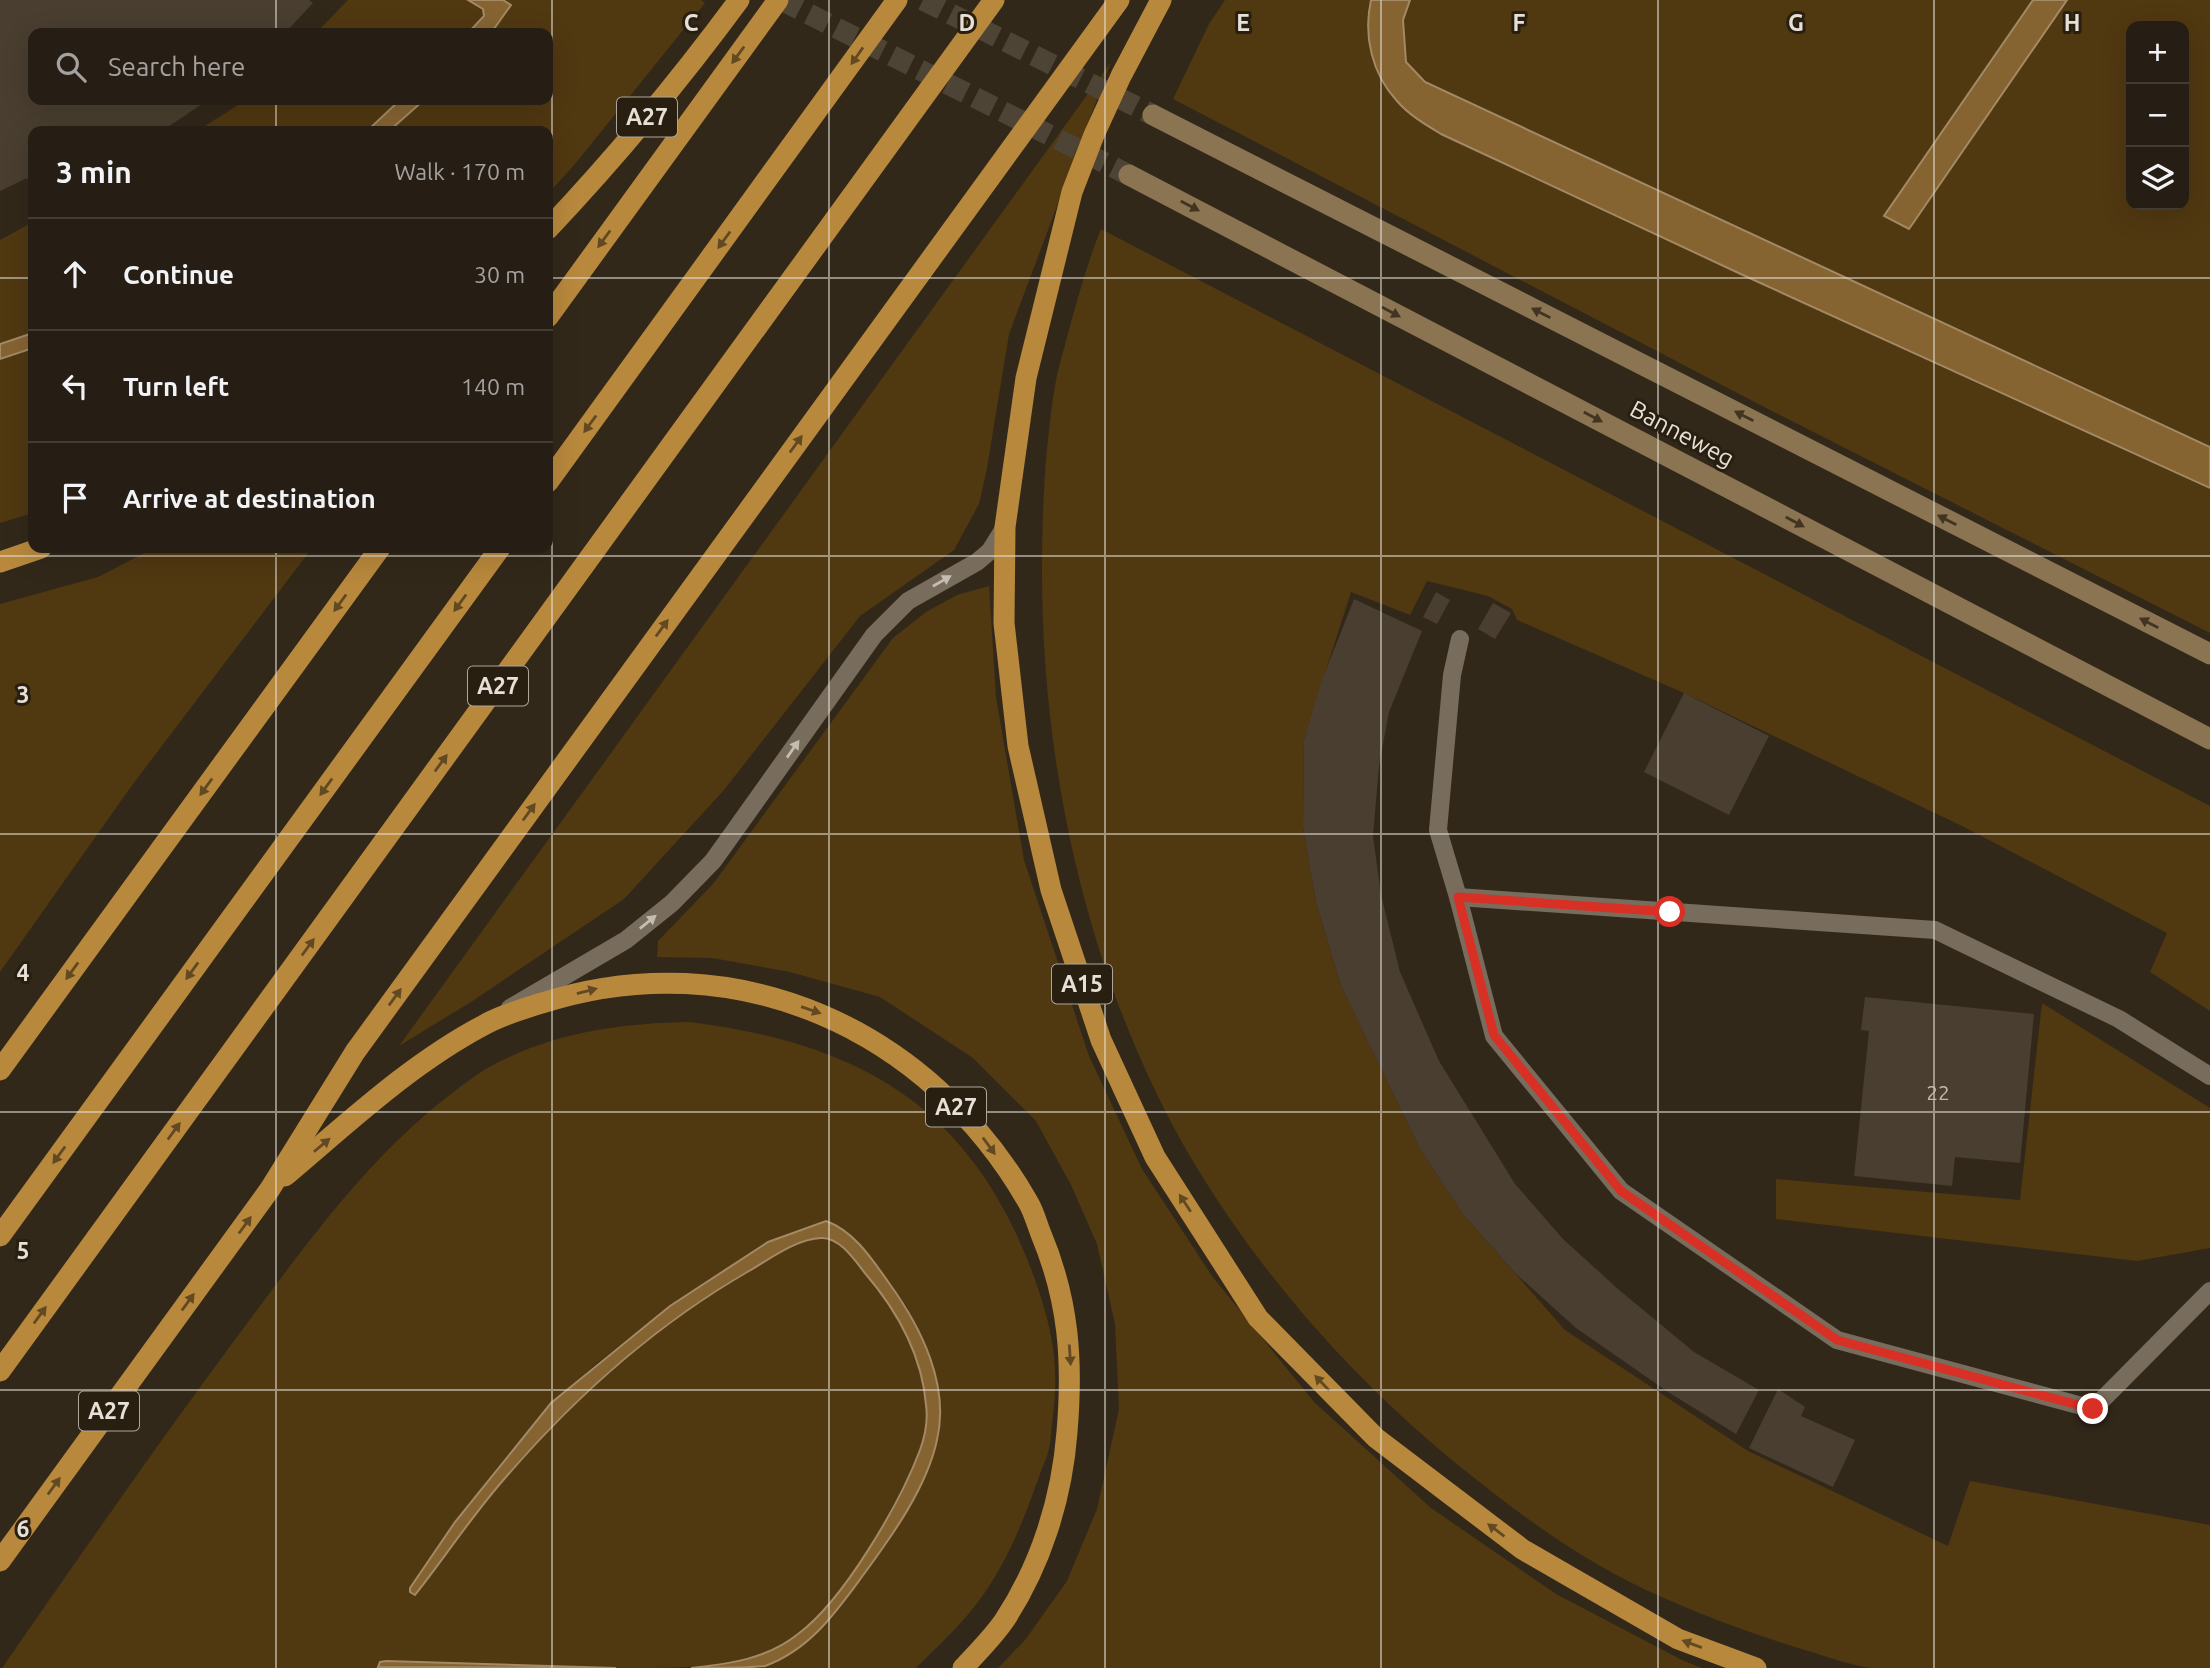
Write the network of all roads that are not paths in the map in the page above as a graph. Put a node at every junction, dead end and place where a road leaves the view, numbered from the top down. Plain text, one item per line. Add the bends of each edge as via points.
1 (739, 0) edge
2 (778, 0) edge
3 (897, 0) edge
4 (994, 0) edge
5 (1119, 0) edge
6 (1161, 0) edge
7 (1153, 115) tunnel mouth
8 (1129, 175) tunnel mouth
9 (553, 224) edge
10 (553, 310) edge
11 (553, 475) edge
12 (1005, 527) junction
13 (28, 552) edge
14 (376, 553) edge
15 (496, 553) edge
16 (0, 562) edge
17 (1460, 639) dead end
18 (2210, 654) edge
19 (2210, 738) edge
20 (1458, 897) junction
21 (486, 1023) junction
22 (0, 1070) edge
23 (2210, 1076) edge
24 (270, 1189) junction
25 (0, 1236) edge
26 (2210, 1291) edge
27 (0, 1371) edge
28 (0, 1561) edge
29 (963, 1668) edge
30 (1756, 1668) edge

1 - 9 highway, A27 via 603,170
2 -> 10 highway, A27
3 -> 11 highway
27 -> 4 highway, A27
24 -> 5 highway, A27 via 355,1052
6 - 12 highway, A15 via 1121,76 1072,192 1026,378
18 -> 7 main road, Banneweg
8 -> 19 main road, Banneweg
21 -> 12 lane, A27 via 626,940 672,903 713,861 874,635 908,601 977,562
30 -> 12 highway, A15 via 1678,1639 1522,1549 1376,1438 1258,1318 1155,1157 1101,1041 1055,903 1018,746 1004,623
13 - 16 highway
14 -> 22 highway
15 -> 25 highway
17 - 20 lane via 1452,675 1438,830
20 - 23 lane via 1935,930 2119,1019
20 - 26 lane via 1494,1035 1621,1191 1837,1340 2093,1409
24 -> 21 highway, A27 via 395,1083
21 -> 29 highway, A27 via 602,988 667,983 724,986 828,1016 872,1040 911,1066 980,1133 1029,1204 1047,1248 1068,1331 1071,1371 1065,1462 1052,1516 1020,1593 1002,1623
28 -> 24 highway, A27

